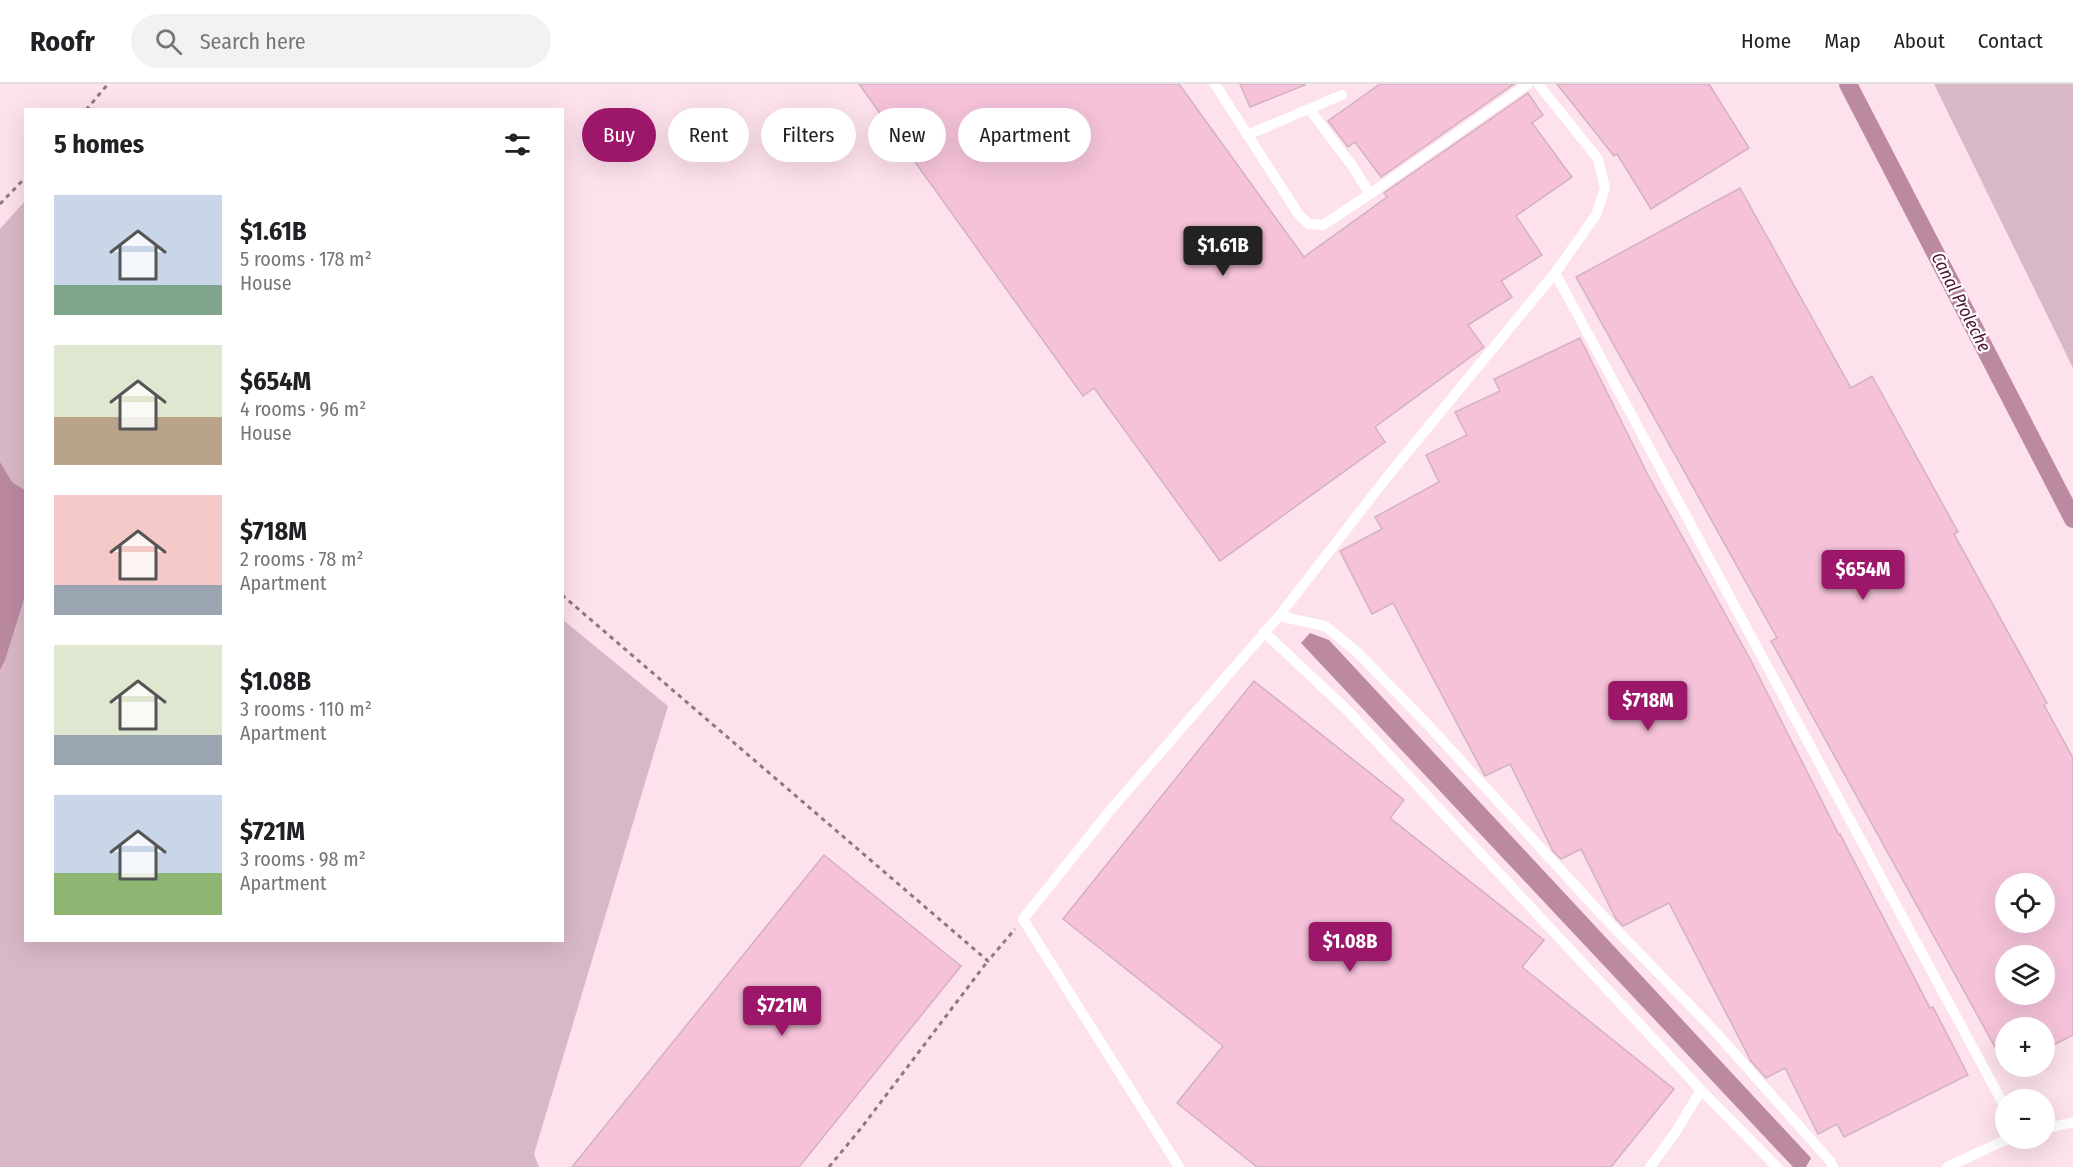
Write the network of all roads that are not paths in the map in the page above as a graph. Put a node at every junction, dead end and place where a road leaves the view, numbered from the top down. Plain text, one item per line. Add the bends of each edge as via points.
1 (1215, 84) edge
2 (1528, 84) edge
3 (1538, 84) edge
4 (1342, 95) dead end
5 (1310, 110) junction
6 (1247, 135) junction
7 (1370, 194) junction
8 (1555, 273) junction
9 (1279, 616) junction
10 (1264, 632) junction
11 (1995, 1089) edge
12 (1701, 1090) junction
13 (2073, 1122) edge
14 (2055, 1126) edge
15 (1995, 1145) edge
16 (1179, 1167) edge
17 (1650, 1167) edge
18 (1777, 1167) edge
19 (1833, 1167) edge
20 (1947, 1167) edge

1 - 6 lane
2 - 7 lane
3 - 8 lane via 1598,159 1605,188 1596,215
4 - 5 lane
5 - 6 lane
5 - 7 lane
6 - 7 lane via 1299,215 1310,224 1323,225
8 - 9 lane
8 - 11 lane
9 - 10 lane
9 - 19 lane via 1325,626 1357,652 1710,1026
10 - 12 lane via 1347,710
10 - 16 lane via 1113,807 1023,919
12 - 17 lane
12 - 18 lane
13 - 14 lane
15 - 20 lane

